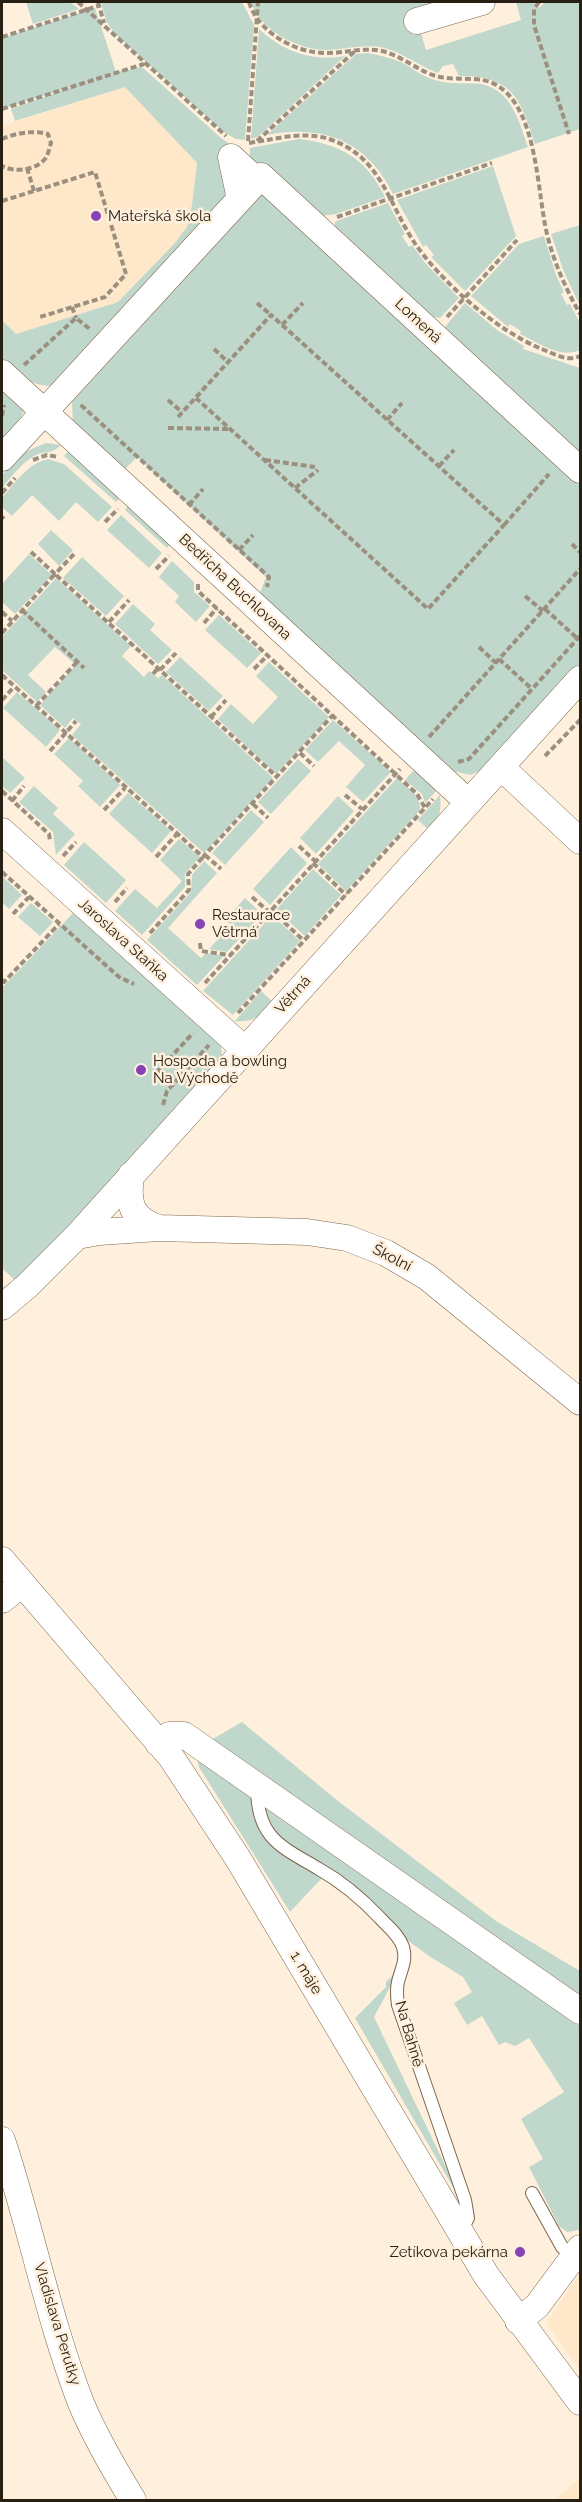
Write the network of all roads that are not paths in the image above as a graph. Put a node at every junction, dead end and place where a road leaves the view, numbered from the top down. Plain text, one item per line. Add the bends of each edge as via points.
1 (482, 2) edge
2 (417, 21) dead end
3 (5, 376) edge
4 (45, 412) junction
5 (573, 463) edge
6 (9, 467) edge
7 (580, 679) edge
8 (501, 767) junction
9 (468, 802) junction
10 (2, 831) edge
11 (580, 841) edge
12 (244, 1049) junction
13 (131, 1174) junction
14 (159, 1228) junction
15 (77, 1236) junction
16 (2, 1307) edge
17 (580, 1402) edge
18 (2, 1560) edge
19 (22, 1584) junction
20 (2, 1600) edge
21 (158, 1743) junction
22 (257, 1786) junction
23 (580, 2012) edge
24 (2, 2140) edge
25 (532, 2193) dead end
26 (460, 2233) junction
27 (577, 2253) edge
28 (518, 2321) junction
29 (580, 2402) edge
30 (133, 2500) edge

1 - 2 street
3 - 4 street, Bedřicha Buchlovana
4 - 5 street, Lomená via 261,176
4 - 6 street, Lomená
4 - 9 street, Bedřicha Buchlovana via 425,740
7 - 8 street, Větrná
8 - 9 street, Větrná
8 - 11 street
9 - 12 street, Větrná
10 - 12 street, Jaroslava Staňka
12 - 13 street, Větrná
13 - 14 street via 132,1208 142,1221
13 - 15 street, Větrná
14 - 15 street, Školní
14 - 17 street, Školní via 321,1232 368,1245 427,1278
15 - 16 street, Větrná
18 - 19 street, 1. máje
19 - 20 street
19 - 21 street, 1. máje
21 - 22 street via 170,1735 184,1735
21 - 26 street, 1. máje via 197,1794 237,1857
22 - 23 street
22 - 26 lane, Na Bahně via 258,1812 272,1838 355,1894 402,1945 404,1968 398,1982 398,2005 465,2200 468,2218
24 - 30 street, Vladislava Perutky via 62,2350 91,2426
25 - 27 lane via 562,2247
26 - 28 street, 1. máje
27 - 28 street via 537,2306
28 - 29 street, 1. máje

